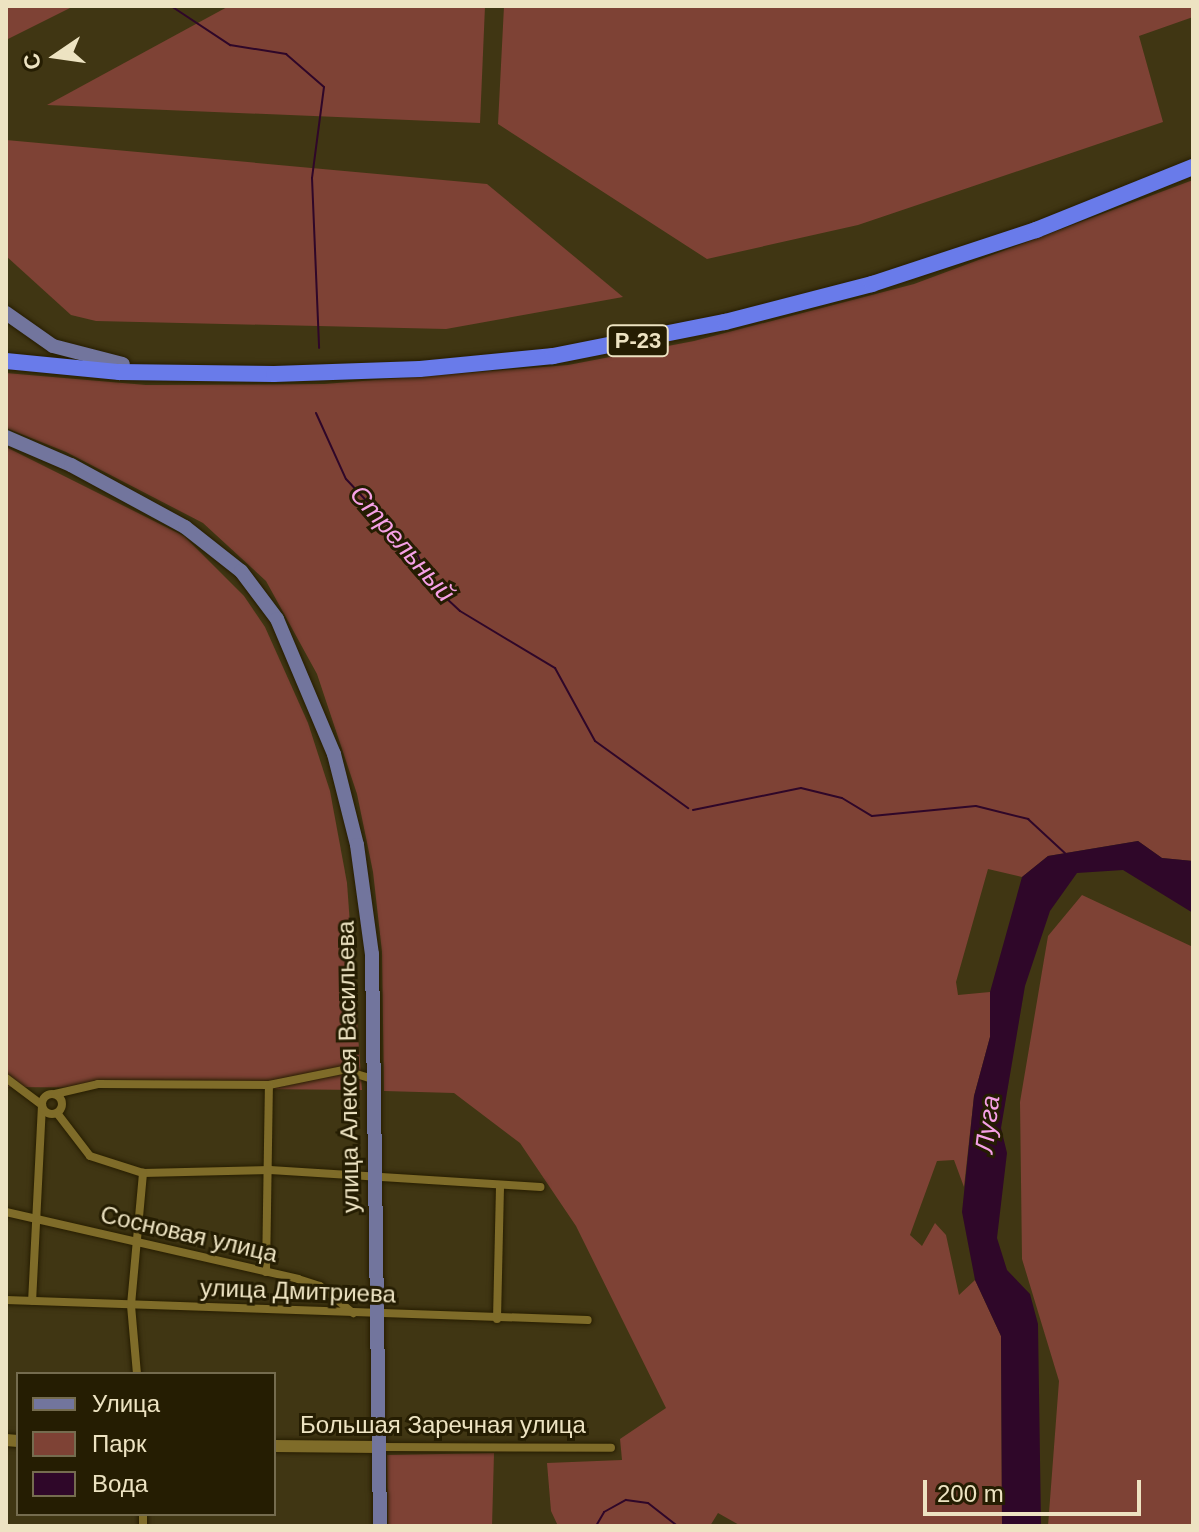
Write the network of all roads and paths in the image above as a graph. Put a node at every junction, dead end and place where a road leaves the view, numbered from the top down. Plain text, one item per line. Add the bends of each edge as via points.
1 (1193, 167) edge
2 (6, 313) edge
3 (6, 361) edge
4 (320, 374) junction
5 (6, 437) edge
6 (6, 1078) edge
7 (375, 1080) junction
8 (269, 1085) junction
9 (55, 1094) junction
10 (42, 1109) junction
11 (57, 1113) junction
12 (270, 1170) junction
13 (143, 1173) junction
14 (373, 1175) junction
15 (500, 1185) junction
16 (540, 1187) dead end
17 (6, 1212) edge
18 (35, 1218) junction
19 (138, 1243) junction
20 (266, 1272) junction
21 (6, 1300) edge
22 (32, 1301) junction
23 (131, 1305) junction
24 (353, 1313) junction
25 (375, 1314) junction
26 (497, 1319) junction
27 (588, 1320) dead end
28 (137, 1372) edge
29 (276, 1446) edge
30 (379, 1447) junction
31 (611, 1448) dead end
32 (380, 1526) edge

1 - 4 highway, Р-23 via 948,260 725,322 534,359
2 - 4 main road via 41,340 106,363
3 - 4 highway, Р-23 via 119,372
5 - 7 main road, улица Алексея Васильева via 112,486 207,542 241,571 277,619 334,754 357,845 372,954
6 - 10 street
7 - 8 street via 343,1070
7 - 14 main road, улица Алексея Васильева
8 - 9 street via 98,1084
8 - 12 street
9 - 10 street via 45,1096
9 - 11 street via 63,1104
10 - 11 street
10 - 18 street
11 - 13 street via 90,1156
12 - 13 street
12 - 14 street
12 - 20 street
13 - 19 street
14 - 15 street
14 - 25 main road, улица Алексея Васильева
15 - 16 street
15 - 26 street
17 - 18 street, Сосновая улица
18 - 19 street, Сосновая улица
18 - 22 street
19 - 20 street, Сосновая улица
19 - 23 street
20 - 24 street, Сосновая улица via 320,1286
21 - 22 street, улица Дмитриева
22 - 23 street, улица Дмитриева
23 - 24 street, улица Дмитриева
23 - 28 street
24 - 25 street, улица Дмитриева
25 - 26 street, улица Дмитриева
25 - 30 main road, улица Алексея Васильева
26 - 27 street, улица Дмитриева
29 - 30 street, Большая Заречная улица
30 - 31 street, Большая Заречная улица
30 - 32 main road, улица Алексея Васильева

